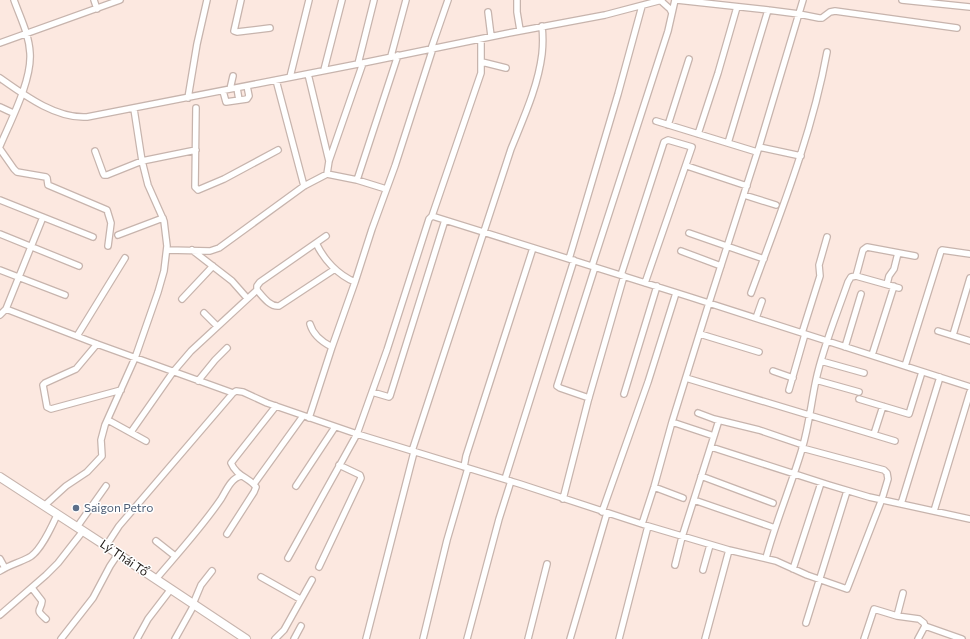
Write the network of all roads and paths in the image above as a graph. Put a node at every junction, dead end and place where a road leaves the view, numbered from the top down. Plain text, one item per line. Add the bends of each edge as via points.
1 (14, 0) edge
2 (94, 0) edge
3 (120, 0) edge
4 (214, 0) edge
5 (241, 0) edge
6 (309, 0) edge
7 (342, 0) edge
8 (374, 0) edge
9 (406, 0) edge
10 (448, 0) edge
11 (517, 0) edge
12 (661, 0) edge
13 (676, 0) edge
14 (803, 0) edge
15 (902, 0) edge
16 (207, 1) edge
17 (642, 6) junction
18 (737, 7) junction
19 (970, 7) edge
20 (97, 9) junction
21 (768, 10) junction
22 (488, 12) dead end
23 (672, 13) junction
24 (799, 14) junction
25 (542, 26) junction
26 (270, 28) dead end
27 (957, 28) dead end
28 (520, 30) junction
29 (26, 33) junction
30 (491, 36) junction
31 (481, 39) junction
32 (0, 43) edge
33 (432, 49) junction
34 (827, 52) dead end
35 (398, 55) junction
36 (391, 56) junction
37 (689, 59) dead end
38 (482, 62) junction
39 (360, 63) junction
40 (506, 68) dead end
41 (324, 70) junction
42 (308, 74) junction
43 (233, 76) dead end
44 (290, 77) junction
45 (0, 78) edge
46 (276, 80) junction
47 (247, 86) junction
48 (237, 88) junction
49 (230, 89) junction
50 (223, 91) junction
51 (22, 93) junction
52 (188, 98) junction
53 (239, 100) junction
54 (0, 107) edge
55 (196, 108) dead end
56 (134, 109) junction
57 (13, 113) junction
58 (656, 121) dead end
59 (668, 125) junction
60 (698, 134) junction
61 (728, 143) junction
62 (0, 145) edge
63 (0, 149) edge
64 (95, 150) dead end
65 (196, 150) junction
66 (278, 150) dead end
67 (758, 150) junction
68 (800, 156) junction
69 (142, 161) junction
70 (329, 161) junction
71 (687, 166) junction
72 (327, 174) junction
73 (357, 180) junction
74 (304, 186) junction
75 (747, 186) junction
76 (386, 189) junction
77 (744, 195) junction
78 (0, 200) edge
79 (776, 205) dead end
80 (432, 216) junction
81 (43, 217) junction
82 (162, 218) junction
83 (445, 220) junction
84 (484, 232) junction
85 (690, 233) dead end
86 (0, 234) edge
87 (118, 235) dead end
88 (326, 236) dead end
89 (93, 237) dead end
90 (827, 237) dead end
91 (316, 243) junction
92 (108, 246) dead end
93 (31, 247) junction
94 (727, 247) junction
95 (533, 248) junction
96 (167, 250) junction
97 (192, 250) junction
98 (681, 251) dead end
99 (898, 253) junction
100 (970, 254) edge
101 (915, 256) dead end
102 (124, 258) dead end
103 (571, 259) junction
104 (764, 259) junction
105 (79, 266) dead end
106 (213, 266) junction
107 (594, 266) junction
108 (721, 266) junction
109 (335, 269) junction
110 (0, 270) edge
111 (623, 276) junction
112 (856, 276) junction
113 (19, 277) junction
114 (970, 278) edge
115 (355, 282) junction
116 (645, 283) junction
117 (887, 284) junction
118 (657, 286) junction
119 (257, 290) junction
120 (676, 293) junction
121 (751, 293) dead end
122 (861, 294) dead end
123 (65, 295) dead end
124 (182, 298) dead end
125 (247, 298) junction
126 (762, 301) dead end
127 (709, 303) junction
128 (6, 309) junction
129 (204, 313) dead end
130 (0, 315) edge
131 (756, 318) junction
132 (310, 324) dead end
133 (217, 326) junction
134 (938, 331) dead end
135 (804, 333) junction
136 (700, 334) junction
137 (953, 335) junction
138 (77, 336) junction
139 (828, 341) junction
140 (970, 341) edge
141 (97, 344) junction
142 (845, 346) junction
143 (332, 347) junction
144 (227, 348) dead end
145 (759, 352) dead end
146 (872, 355) junction
147 (135, 358) junction
148 (821, 361) junction
149 (904, 366) junction
150 (773, 371) dead end
151 (173, 372) junction
152 (864, 372) dead end
153 (922, 372) junction
154 (940, 377) junction
155 (686, 378) junction
156 (793, 378) junction
157 (816, 380) junction
158 (198, 381) junction
159 (970, 387) edge
160 (121, 390) junction
161 (789, 390) dead end
162 (372, 392) junction
163 (859, 392) dead end
164 (970, 392) edge
165 (233, 393) junction
166 (624, 394) dead end
167 (589, 398) junction
168 (859, 399) dead end
169 (276, 406) junction
170 (883, 406) junction
171 (698, 413) dead end
172 (810, 415) junction
173 (302, 416) junction
174 (309, 418) junction
175 (108, 420) junction
176 (720, 420) junction
177 (672, 422) junction
178 (335, 427) junction
179 (131, 432) junction
180 (357, 434) junction
181 (874, 434) junction
182 (714, 436) junction
183 (146, 441) dead end
184 (895, 441) dead end
185 (711, 447) junction
186 (803, 447) junction
187 (413, 451) junction
188 (340, 465) junction
189 (466, 468) junction
190 (793, 474) junction
191 (241, 476) junction
192 (701, 476) junction
193 (0, 477) edge
194 (508, 480) junction
195 (820, 482) junction
196 (254, 484) junction
197 (106, 486) dead end
198 (296, 486) dead end
199 (654, 487) junction
200 (847, 491) junction
201 (683, 498) dead end
202 (563, 499) junction
203 (882, 499) junction
204 (694, 500) junction
205 (773, 503) dead end
206 (901, 504) junction
207 (44, 506) junction
208 (934, 511) junction
209 (604, 512) junction
210 (57, 515) junction
211 (970, 519) edge
212 (642, 524) junction
213 (648, 526) junction
214 (775, 528) junction
215 (80, 529) junction
216 (227, 534) dead end
217 (682, 537) junction
218 (156, 541) dead end
219 (710, 545) junction
220 (106, 546) junction
221 (729, 550) junction
222 (118, 554) junction
223 (175, 556) junction
224 (288, 558) dead end
225 (766, 558) junction
226 (0, 559) edge
227 (547, 564) dead end
228 (675, 565) dead end
229 (319, 566) dead end
230 (793, 569) junction
231 (2, 570) edge
232 (703, 570) dead end
233 (212, 571) dead end
234 (261, 577) dead end
235 (156, 579) junction
236 (819, 579) junction
237 (312, 580) dead end
238 (32, 588) junction
239 (171, 589) junction
240 (903, 593) dead end
241 (300, 600) junction
242 (194, 604) junction
243 (0, 615) edge
244 (897, 616) junction
245 (46, 619) dead end
246 (806, 623) dead end
247 (301, 626) dead end
248 (925, 626) junction
249 (61, 639) edge
250 (137, 639) edge
251 (175, 639) edge
252 (246, 639) edge
253 (275, 639) edge
254 (294, 639) edge
255 (366, 639) edge
256 (423, 639) edge
257 (468, 639) edge
258 (528, 639) edge
259 (570, 639) edge
260 (619, 639) edge
261 (705, 639) edge
262 (864, 639) edge
263 (918, 639) edge
264 (962, 639) edge

1 - 29 street
2 - 20 street
3 - 20 street
4 - 16 street
5 - 26 street via 234,31
6 - 44 street
7 - 41 street
8 - 39 street
9 - 36 street
10 - 33 street
11 - 28 street
12 - 17 street
12 - 23 street
13 - 18 street
13 - 23 street
14 - 24 street
15 - 19 street
16 - 52 street
17 - 25 street
17 - 103 street
18 - 21 street
18 - 60 street
20 - 29 street
21 - 24 street
21 - 61 street
22 - 30 street
23 - 107 street
24 - 27 street via 822,18 835,11
24 - 67 street
25 - 28 street
25 - 84 street via 543,50 539,72
28 - 30 street
29 - 32 street
29 - 51 street via 30,62
30 - 31 street
31 - 33 street
31 - 38 street
33 - 35 street
33 - 76 street
34 - 68 street via 821,85
35 - 36 street
35 - 73 street
36 - 39 street
37 - 59 street
38 - 40 street
38 - 80 street via 474,96
39 - 41 street
39 - 70 street
41 - 42 street
42 - 44 street
42 - 70 street
43 - 49 street
44 - 46 street
45 - 51 street
46 - 47 street
46 - 74 street
47 - 48 street
47 - 53 street via 249,98
48 - 49 street
48 - 53 street
49 - 50 street
50 - 52 street
50 - 53 street via 226,102
51 - 56 street via 40,104 82,118
51 - 57 street
52 - 56 street
54 - 57 street
55 - 65 street
56 - 69 street
57 - 62 street
58 - 59 street
59 - 60 street
60 - 61 street
61 - 67 street
63 - 92 street via 17,172 46,177 48,185 107,210 111,223
64 - 69 street via 104,175
65 - 66 street via 195,187 198,190
65 - 69 street
67 - 68 street
67 - 75 street
68 - 104 street
69 - 82 street via 148,185
70 - 72 street
71 - 75 street
71 - 111 street via 692,147 665,141
71 - 116 street
72 - 73 street
72 - 74 street
73 - 76 street
74 - 97 street via 219,248 210,251
75 - 77 street
76 - 115 street
77 - 79 street
77 - 94 street
78 - 81 street
80 - 83 street
80 - 162 street
81 - 89 street
81 - 93 street
82 - 87 street
82 - 96 street
83 - 84 street
83 - 162 street via 390,396
84 - 95 street
84 - 187 street
85 - 94 street
86 - 93 street
88 - 91 street
90 - 135 street via 819,265 820,276
91 - 109 street
91 - 119 street via 260,282
93 - 105 street
93 - 113 street
94 - 104 street
94 - 108 street
95 - 103 street
95 - 189 street via 466,456
96 - 97 street
96 - 147 street via 158,292
97 - 106 street
98 - 108 street
99 - 101 street
99 - 112 street via 865,248
99 - 117 street
100 - 149 street via 941,250
102 - 138 street
103 - 107 street
103 - 194 street
104 - 121 street
106 - 124 street
106 - 125 street via 232,281
107 - 111 street
107 - 167 street via 557,386
108 - 127 street
109 - 115 street
109 - 119 street via 279,306 274,307
110 - 113 street
111 - 116 street
111 - 167 street
112 - 117 street
112 - 139 street via 851,277 848,282
113 - 123 street
113 - 128 street
114 - 137 street
115 - 143 street
116 - 118 street
117 - 146 street via 896,287
118 - 120 street
118 - 166 street
119 - 125 street
120 - 127 street
120 - 209 street
122 - 142 street
125 - 133 street
126 - 131 street
127 - 131 street
127 - 136 street
128 - 130 street
128 - 138 street
129 - 133 street
131 - 135 street
132 - 143 street via 320,340
133 - 151 street
134 - 137 street
135 - 139 street
135 - 156 street
136 - 145 street
136 - 155 street
137 - 140 street
138 - 141 street
139 - 142 street
139 - 148 street
141 - 147 street
141 - 160 street via 76,369 43,385 48,409
142 - 146 street
143 - 174 street
144 - 158 street
146 - 149 street
147 - 151 street
147 - 160 street
148 - 152 street
148 - 157 street
149 - 153 street
150 - 156 street
151 - 158 street
151 - 179 street
153 - 154 street
153 - 170 street via 909,414
154 - 159 street
154 - 206 street
155 - 172 street
155 - 177 street
156 - 161 street
157 - 163 street
157 - 172 street
158 - 165 street
160 - 175 street
162 - 180 street
164 - 208 street
165 - 169 street via 243,392
165 - 220 street via 119,526
167 - 202 street
168 - 170 street
169 - 173 street
169 - 191 street via 232,459 232,465
170 - 181 street
171 - 176 street
172 - 181 street
172 - 186 street
173 - 174 street
173 - 196 street
174 - 178 street
175 - 179 street
175 - 207 street via 101,440 102,456 87,472 66,486
176 - 182 street
176 - 186 street via 759,430
177 - 182 street
177 - 199 street
178 - 180 street
178 - 198 street
179 - 183 street
180 - 187 street
180 - 188 street
181 - 184 street
182 - 185 street
185 - 190 street
185 - 192 street
186 - 190 street
186 - 203 street via 884,470 888,479
187 - 189 street
187 - 255 street
188 - 224 street
188 - 229 street via 354,471 360,478
189 - 194 street
189 - 256 street
190 - 195 street
190 - 214 street
191 - 196 street
191 - 223 street via 230,484 211,514
192 - 204 street
192 - 205 street
193 - 207 main road, Lý Thái Tổ
194 - 202 street
194 - 257 street
195 - 200 street
195 - 230 street
196 - 216 street via 254,492
197 - 215 street
199 - 201 street
199 - 212 street
200 - 203 street
200 - 236 street
202 - 209 street
203 - 206 street
203 - 236 street via 847,589
204 - 214 street
204 - 217 street
206 - 208 street
207 - 210 main road, Lý Thái Tổ
208 - 211 street
209 - 212 street
209 - 259 street
210 - 215 main road, Lý Thái Tổ
210 - 231 street via 45,540 31,557
212 - 213 street
213 - 217 street
213 - 260 street
214 - 225 street
215 - 220 main road, Lý Thái Tổ
215 - 238 street via 58,563
217 - 219 street
217 - 228 street
218 - 223 street
219 - 221 street
219 - 232 street
220 - 222 main road, Lý Thái Tổ
221 - 225 street
221 - 261 street
222 - 235 main road, Lý Thái Tổ
222 - 249 street via 92,598
223 - 235 street
225 - 230 street
226 - 231 street
227 - 258 street
230 - 236 street
233 - 242 street via 201,586
234 - 241 street
235 - 239 main road, Lý Thái Tổ
236 - 246 street
237 - 241 street
238 - 243 street
238 - 245 street via 42,601 39,613
239 - 242 main road, Lý Thái Tổ
239 - 250 street via 148,619
240 - 244 street
241 - 253 street via 284,630
242 - 251 street
242 - 252 main road, Lý Thái Tổ
244 - 248 street via 919,619
244 - 262 street via 874,609
247 - 254 street
248 - 263 street
248 - 264 street

